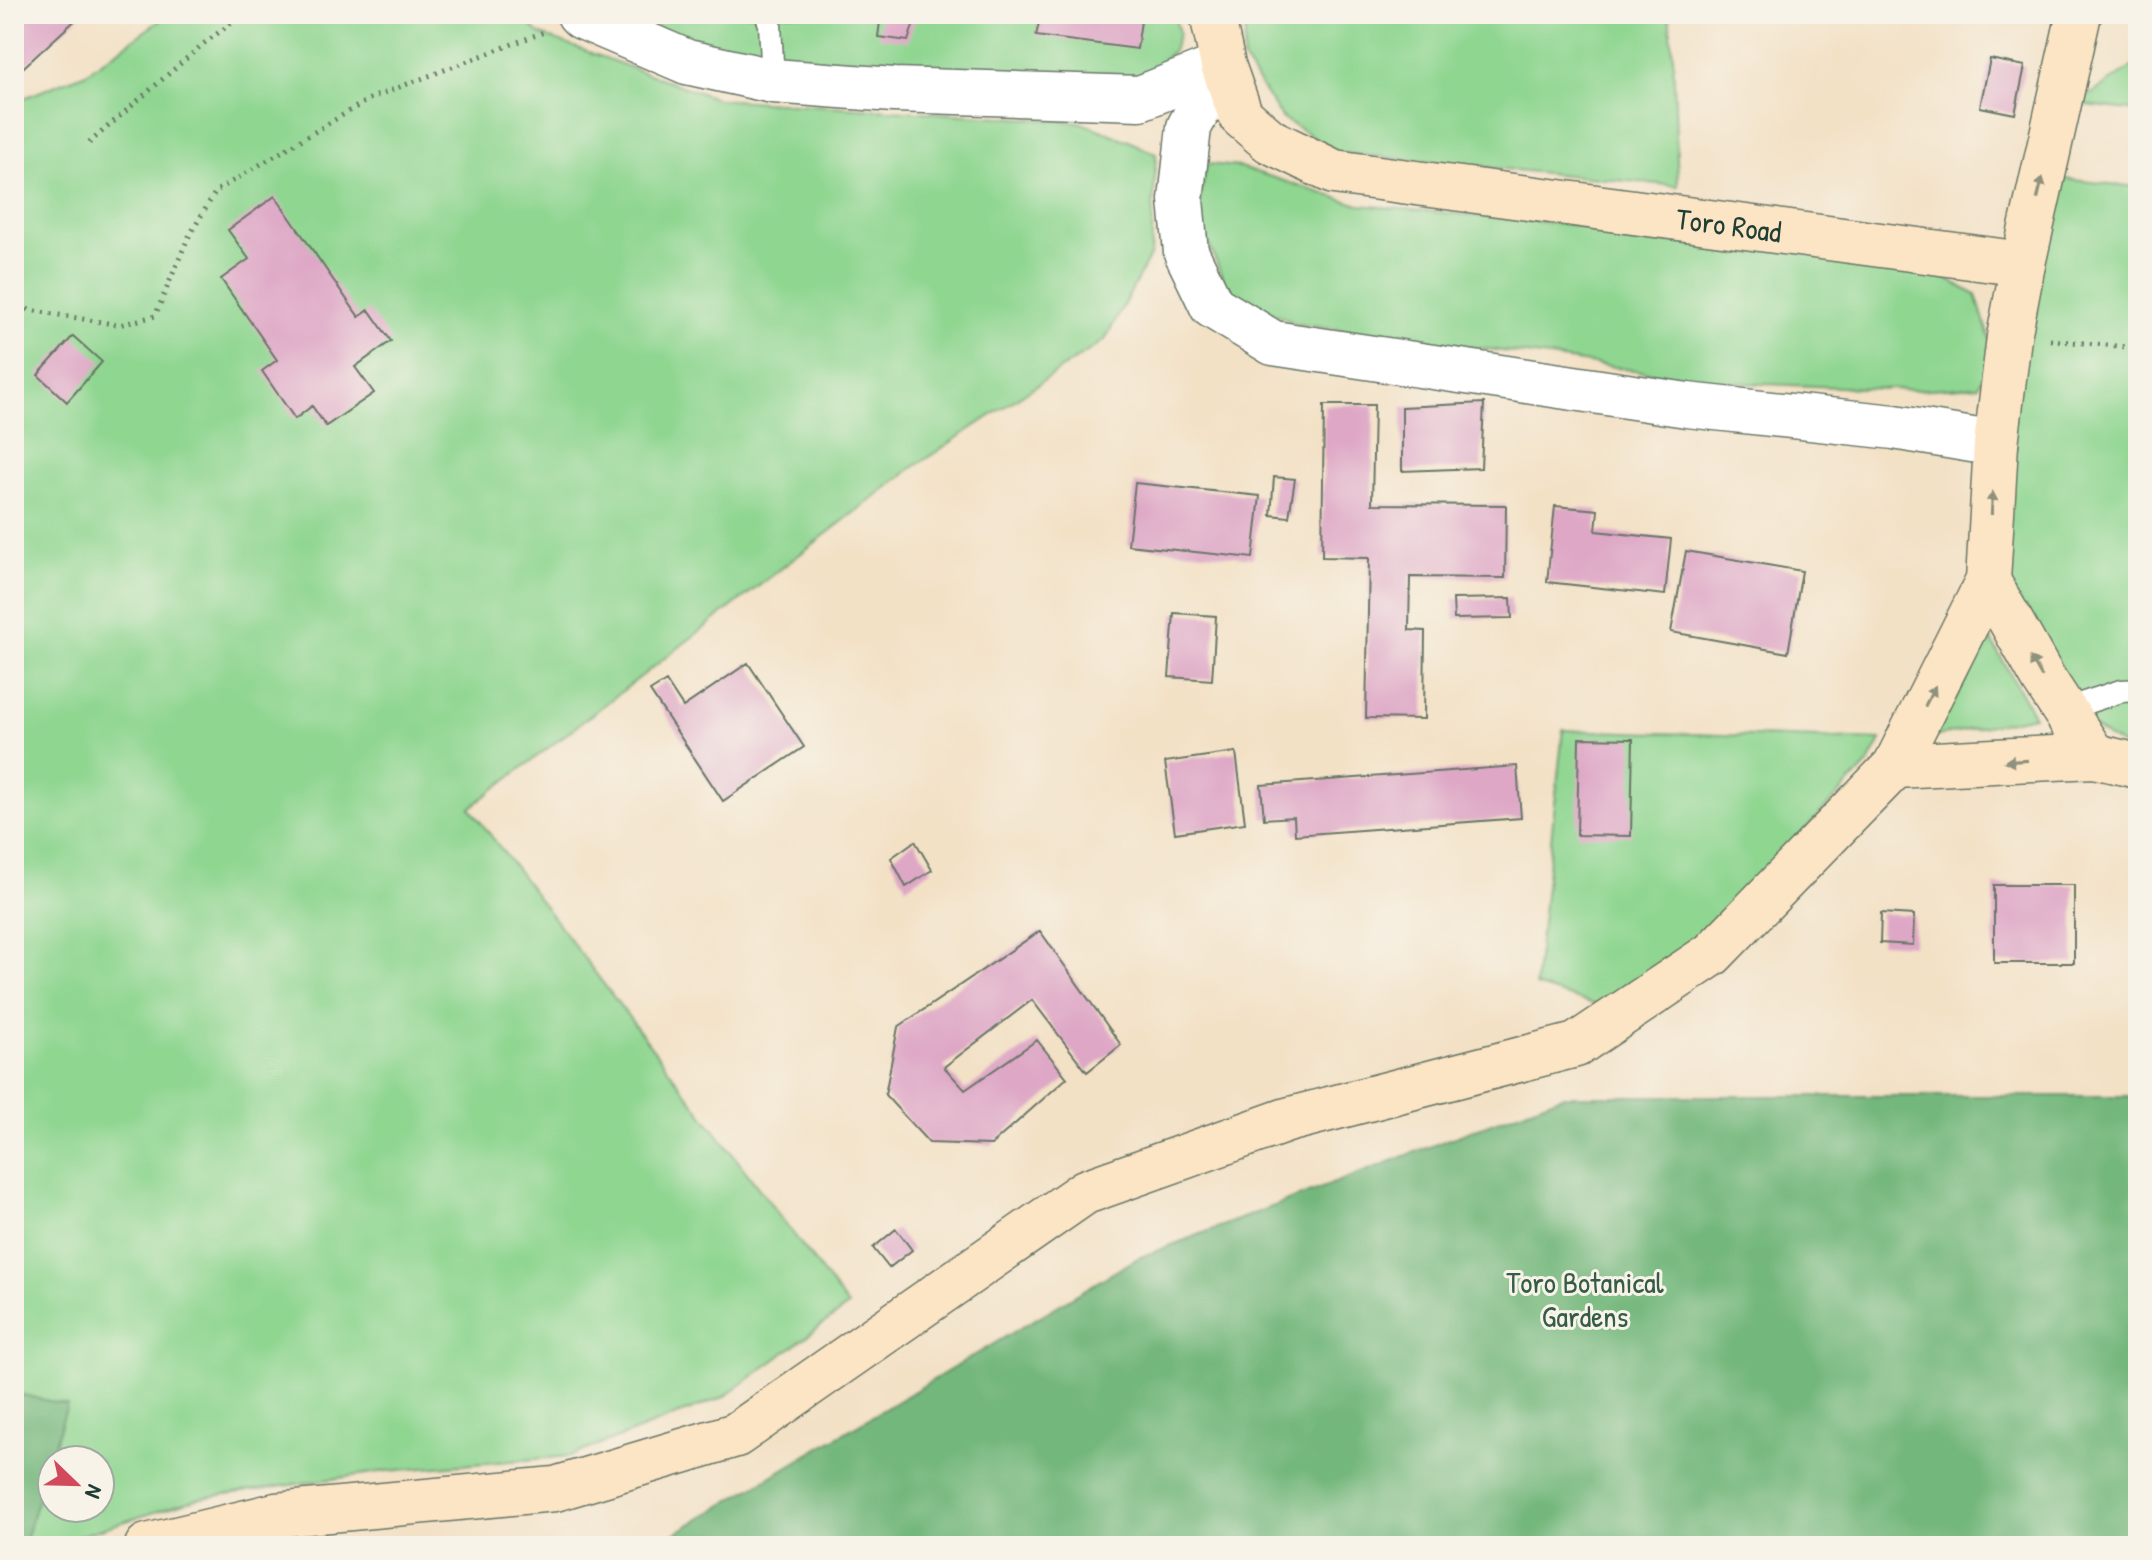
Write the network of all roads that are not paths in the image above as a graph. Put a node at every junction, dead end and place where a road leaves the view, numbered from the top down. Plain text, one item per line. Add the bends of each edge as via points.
1 (766, 14) edge
2 (1212, 14) edge
3 (2079, 14) edge
4 (581, 16) edge
5 (1223, 65) junction
6 (773, 81) junction
7 (2023, 264) junction
8 (1996, 444) junction
9 (1988, 581) junction
10 (2138, 690) edge
11 (2063, 710) junction
12 (2094, 756) junction
13 (1895, 766) junction
14 (2138, 766) edge
15 (147, 1546) edge

1 - 6 lane
2 - 5 main road, Toro Road
7 -> 3 main road
4 - 6 street via 687,62
5 - 6 street via 1140,98
5 - 7 main road, Toro Road via 1241,116 1270,141 1334,172
5 - 8 street via 1189,127 1181,200 1186,252 1212,306 1273,343 1687,405 1894,427
7 - 8 main road
9 -> 8 main road
11 -> 9 main road
13 -> 9 main road
10 - 11 lane
11 - 12 main road
12 -> 13 main road
12 - 14 main road
13 - 15 main road via 1712,954 1576,1045 1287,1120 1085,1192 736,1435 555,1489 276,1515

